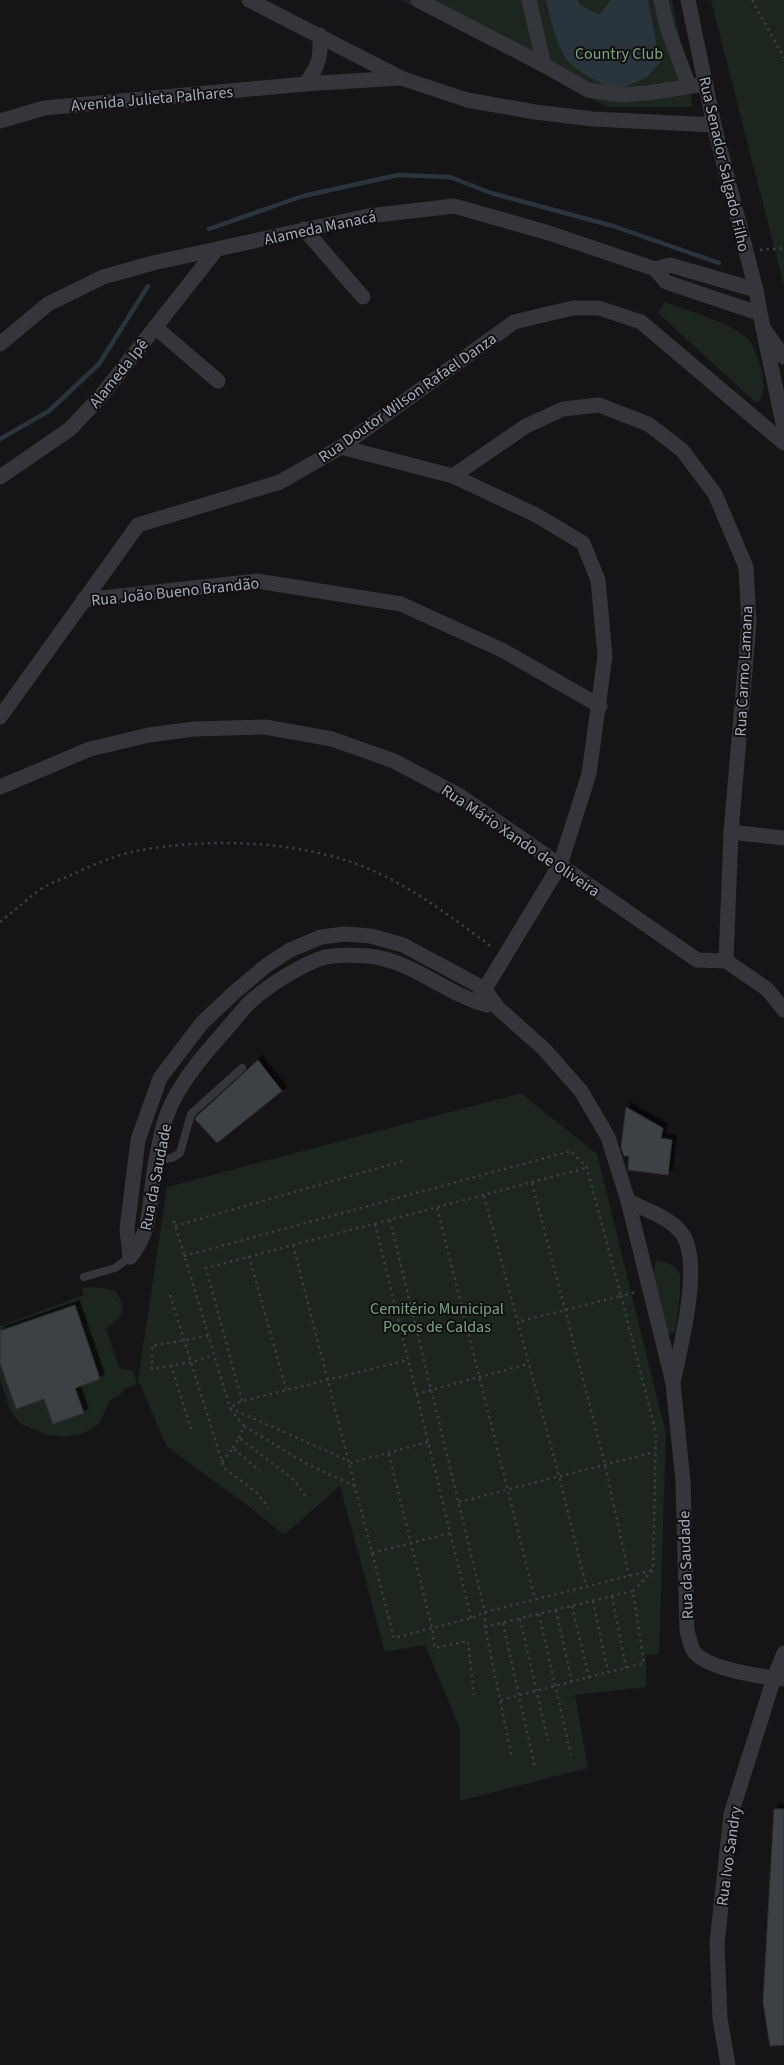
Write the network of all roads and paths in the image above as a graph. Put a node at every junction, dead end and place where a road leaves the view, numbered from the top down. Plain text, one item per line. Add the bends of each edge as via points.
1 (248, 0) edge
2 (418, 0) edge
3 (529, 0) edge
4 (661, 0) edge
5 (688, 0) edge
6 (752, 0) edge
7 (320, 36) junction
8 (784, 58) edge
9 (544, 65) junction
10 (401, 78) junction
11 (305, 84) junction
12 (706, 84) junction
13 (689, 86) junction
14 (0, 121) edge
15 (714, 125) junction
16 (304, 229) junction
17 (784, 248) edge
18 (216, 250) junction
19 (746, 251) junction
20 (655, 269) junction
21 (756, 290) junction
22 (363, 297) dead end
23 (758, 313) junction
24 (155, 327) junction
25 (762, 328) junction
26 (0, 344) edge
27 (784, 357) edge
28 (218, 381) dead end
29 (784, 428) edge
30 (784, 443) edge
31 (341, 447) junction
32 (0, 476) edge
33 (453, 476) junction
34 (83, 600) junction
35 (600, 706) junction
36 (0, 718) edge
37 (0, 787) edge
38 (731, 832) junction
39 (784, 838) edge
40 (560, 864) junction
41 (0, 922) edge
42 (505, 956) junction
43 (726, 961) junction
44 (481, 996) junction
45 (784, 1010) edge
46 (242, 1068) dead end
47 (156, 1160) junction
48 (403, 1161) dead end
49 (587, 1168) junction
50 (532, 1183) junction
51 (484, 1195) junction
52 (628, 1201) junction
53 (437, 1208) junction
54 (390, 1220) junction
55 (174, 1221) dead end
56 (375, 1224) junction
57 (175, 1226) junction
58 (146, 1228) junction
59 (127, 1229) junction
60 (293, 1245) junction
61 (184, 1256) junction
62 (249, 1256) junction
63 (130, 1257) junction
64 (84, 1277) dead end
65 (650, 1289) junction
66 (170, 1295) dead end
67 (620, 1296) junction
68 (565, 1310) junction
69 (517, 1322) junction
70 (208, 1336) junction
71 (186, 1340) junction
72 (214, 1354) junction
73 (408, 1360) junction
74 (192, 1362) junction
75 (528, 1364) junction
76 (171, 1365) junction
77 (480, 1377) junction
78 (328, 1378) junction
79 (673, 1383) junction
80 (286, 1389) junction
81 (431, 1390) junction
82 (416, 1394) junction
83 (242, 1400) junction
84 (230, 1408) junction
85 (244, 1426) junction
86 (191, 1429) dead end
87 (239, 1438) junction
88 (428, 1442) junction
89 (233, 1448) junction
90 (655, 1452) junction
91 (389, 1454) junction
92 (222, 1462) junction
93 (350, 1462) junction
94 (605, 1464) junction
95 (260, 1471) dead end
96 (559, 1476) junction
97 (356, 1486) junction
98 (508, 1490) junction
99 (306, 1497) dead end
100 (459, 1502) junction
101 (269, 1508) dead end
102 (450, 1533) junction
103 (411, 1543) junction
104 (372, 1553) junction
105 (653, 1570) junction
106 (629, 1576) junction
107 (586, 1586) junction
108 (632, 1591) junction
109 (612, 1596) junction
110 (535, 1599) junction
111 (593, 1600) junction
112 (572, 1606) junction
113 (556, 1610) junction
114 (485, 1612) junction
115 (539, 1614) junction
116 (471, 1618) junction
117 (520, 1619) junction
118 (503, 1623) junction
119 (485, 1627) junction
120 (432, 1628) junction
121 (784, 1653) edge
122 (626, 1668) junction
123 (608, 1672) junction
124 (589, 1678) junction
125 (779, 1678) edge
126 (572, 1682) junction
127 (554, 1687) junction
128 (535, 1691) junction
129 (474, 1695) dead end
130 (519, 1696) junction
131 (501, 1700) junction
132 (548, 1741) dead end
133 (571, 1755) dead end
134 (512, 1758) dead end
135 (535, 1768) dead end
136 (728, 2065) edge

1 - 7 street
2 - 9 street
3 - 9 street
4 - 13 street via 667,27
5 - 12 street, Rua Senador Salgado Filho
6 - 8 path
7 - 10 street
7 - 11 street via 321,56
9 - 13 street via 588,90 620,95
10 - 11 street, Avenida Julieta Palhares
10 - 15 street via 467,100 535,112 593,119
11 - 14 street, Avenida Julieta Palhares via 44,108
12 - 13 street
12 - 15 street, Rua Senador Salgado Filho
15 - 19 street, Rua Senador Salgado Filho
16 - 18 street, Alameda Manacá
16 - 20 street, Alameda Manacá via 368,216 454,206 549,233
16 - 22 street
17 - 19 path
18 - 24 street, Alameda Ipê
18 - 26 street, Alameda Manacá via 103,276 48,304
19 - 21 street, Rua Senador Salgado Filho
20 - 21 street, Alameda Manacá via 670,265
20 - 23 street, Alameda Manacá via 666,282
21 - 23 street, Rua Senador Salgado Filho
23 - 25 street, Rua Senador Salgado Filho
24 - 28 street
24 - 32 street, Alameda Ipê via 102,396 70,429
25 - 27 street
25 - 29 street, Rua Senador Salgado Filho
30 - 31 street, Rua Doutor Wilson Rafael Danza via 640,322 599,308 573,308 514,322
31 - 33 street
31 - 34 street, Rua Doutor Wilson Rafael Danza via 280,482 138,525
33 - 35 street via 536,514 583,543 598,580 605,656
33 - 38 street, Rua Carmo Lamana via 526,426 563,409 599,405 648,424 682,450 715,494 746,567 749,623
34 - 35 street, Rua João Bueno Brandão via 257,581 401,604 504,652
34 - 36 street, Rua Doutor Wilson Rafael Danza
35 - 40 street via 590,774
37 - 40 street, Rua Mário Xando de Oliveira via 90,749 132,739 194,730 265,727 332,739 394,761 460,796
38 - 39 street
38 - 43 street, Rua Carmo Lamana
40 - 42 street
40 - 43 street, Rua Mário Xando de Oliveira via 697,960
41 - 42 path via 42,888 89,866 135,851 235,844 289,847 354,863 403,886
42 - 44 street
43 - 45 street via 767,989
44 - 47 street, Rua da Saudade via 391,960 369,956 320,959 290,973 249,1003 198,1061 180,1087 162,1128
44 - 52 street, Rua da Saudade via 544,1049 580,1091 608,1137
44 - 59 street, Rua da Saudade via 403,945 371,936 344,934 321,937 290,950 267,965 202,1023 160,1078 138,1140
46 - 47 lane via 191,1114 180,1154
47 - 58 street, Rua da Saudade
48 - 57 path
49 - 50 path
49 - 61 path via 571,1151
49 - 67 path
50 - 51 path
50 - 68 path
51 - 53 path
51 - 69 path
52 - 65 street, Rua da Saudade
52 - 79 street, Rua da Saudade via 671,1222 684,1236 690,1258 691,1286
53 - 54 path
53 - 77 path
54 - 56 path
54 - 81 path
55 - 57 path
56 - 60 path
56 - 73 path
57 - 61 path
58 - 59 lane
58 - 63 street, Rua da Saudade via 142,1241
59 - 63 street, Rua da Saudade
60 - 62 path
60 - 78 path
61 - 70 path
62 - 80 path
62 - 83 path via 206,1268
63 - 64 lane via 115,1268
65 - 67 path
65 - 79 street, Rua da Saudade
66 - 71 path
67 - 68 path
67 - 90 path via 656,1433
68 - 69 path
68 - 94 path
69 - 75 path
70 - 71 path
70 - 72 path
71 - 74 path
71 - 76 path via 152,1346 152,1369
72 - 74 path
72 - 84 path
73 - 78 path
73 - 82 path
74 - 76 path
74 - 92 path
75 - 77 path
75 - 96 path
76 - 86 path
77 - 81 path
77 - 98 path
78 - 80 path
78 - 93 path
79 - 125 street, Rua da Saudade via 683,1481 687,1631 694,1651 736,1673
80 - 83 path
81 - 82 path
81 - 100 path
82 - 88 path
83 - 84 path
84 - 85 path
84 - 93 path
85 - 87 path
85 - 97 path via 307,1464
87 - 89 path
87 - 99 path via 292,1478
88 - 91 path
88 - 102 path
89 - 92 path
89 - 95 path
90 - 94 path
90 - 105 path
91 - 93 path
91 - 103 path
92 - 101 path via 224,1468 256,1492
93 - 97 path
94 - 96 path
94 - 106 path
96 - 98 path
96 - 107 path
97 - 104 path
98 - 100 path
98 - 110 path
100 - 114 path
102 - 103 path
102 - 116 path
103 - 104 path
103 - 120 path
104 - 120 path via 394,1638
105 - 106 path
105 - 108 path
106 - 107 path
107 - 110 path
108 - 109 path
108 - 122 path via 644,1663
109 - 111 path
109 - 122 path
110 - 114 path
111 - 112 path
111 - 123 path
112 - 113 path
112 - 124 path
113 - 115 path
113 - 126 path
114 - 116 path
114 - 119 path
115 - 117 path
115 - 127 path
116 - 120 path
117 - 118 path
117 - 128 path
118 - 119 path
118 - 130 path
119 - 131 path
120 - 129 path via 436,1648 468,1641
121 - 125 street, Rua Ivo Sandry
122 - 123 path
123 - 124 path
124 - 126 path
125 - 136 street, Rua Ivo Sandry via 731,1814 717,1943 720,2019
126 - 127 path
127 - 128 path
127 - 133 path
128 - 130 path
128 - 132 path
130 - 131 path
130 - 135 path
131 - 134 path

